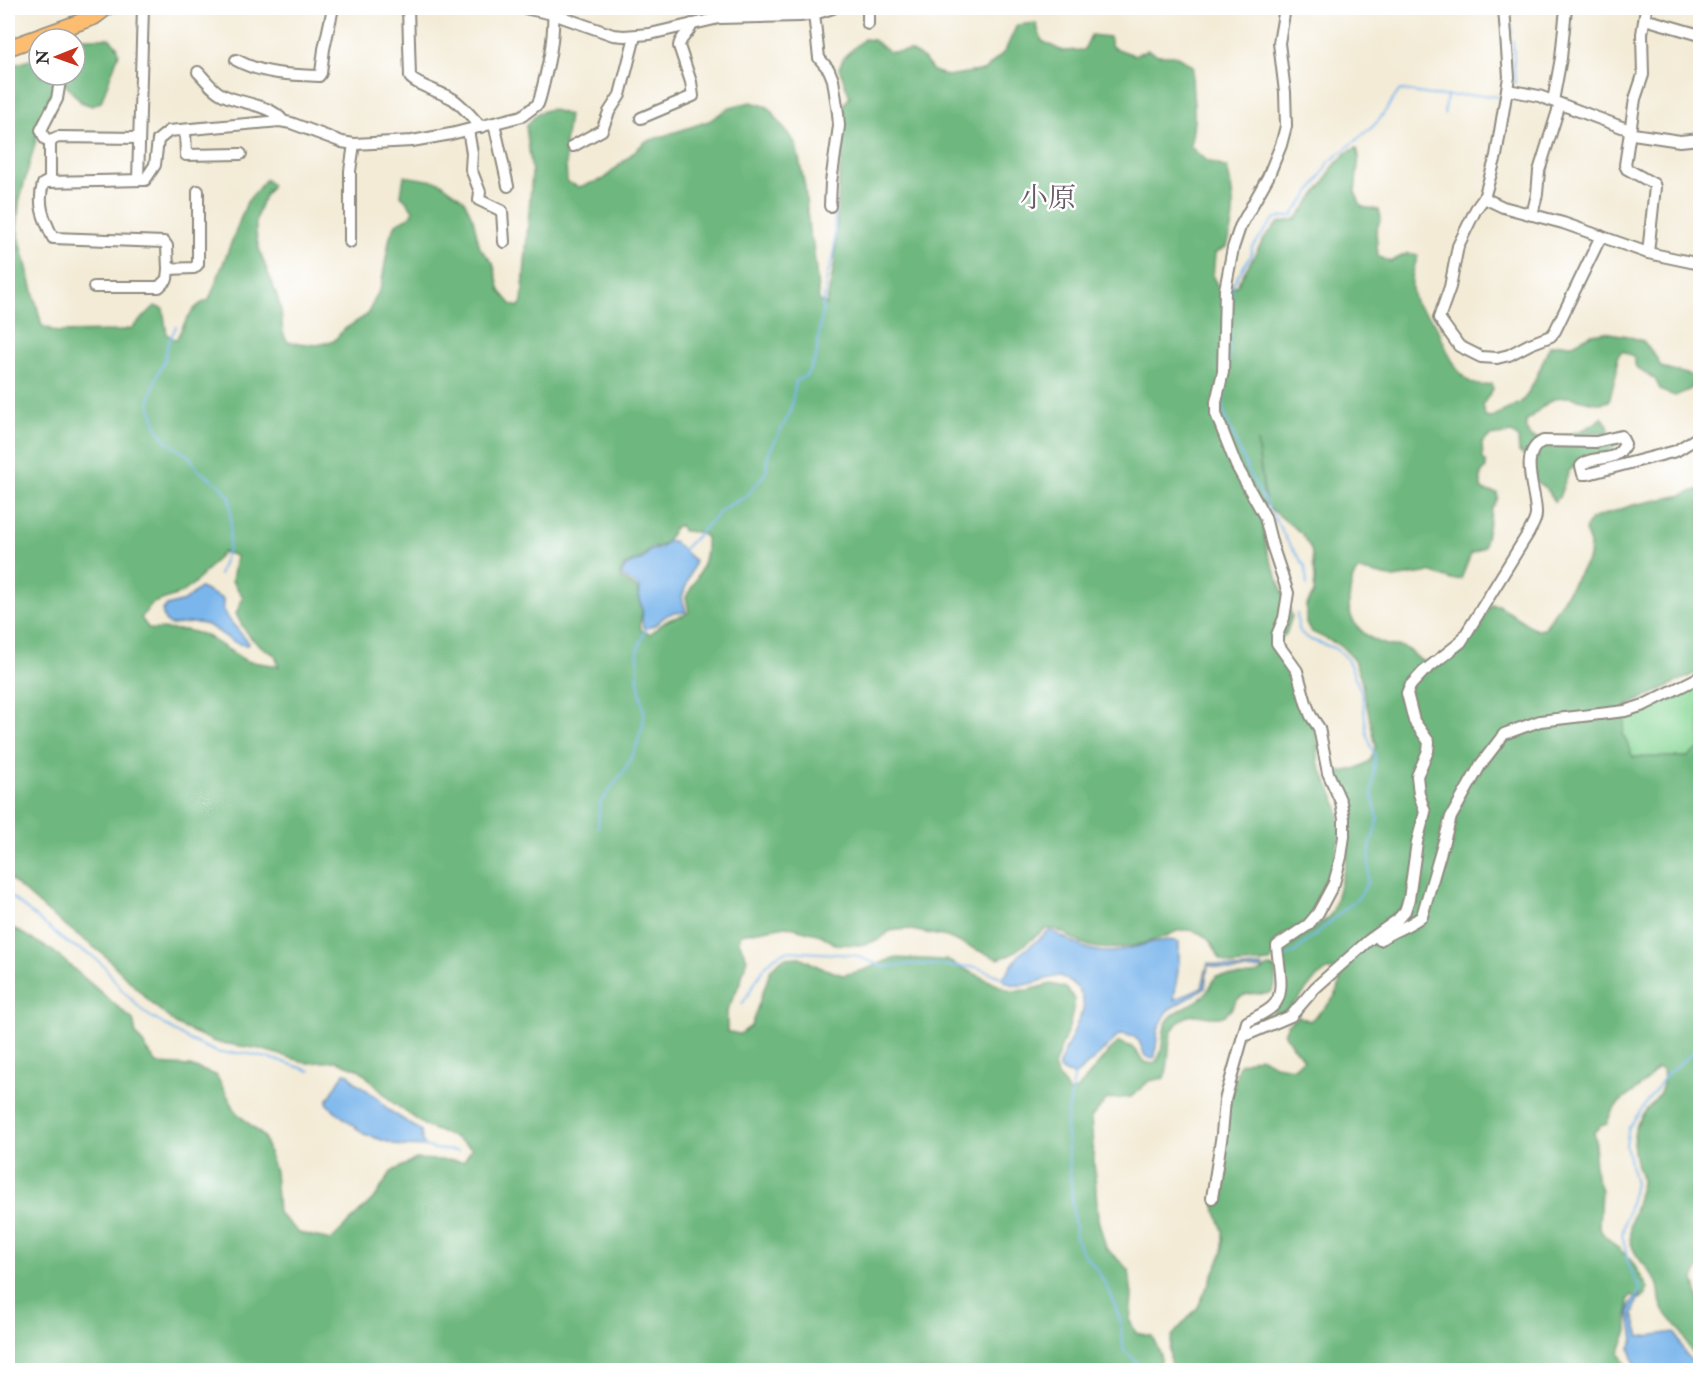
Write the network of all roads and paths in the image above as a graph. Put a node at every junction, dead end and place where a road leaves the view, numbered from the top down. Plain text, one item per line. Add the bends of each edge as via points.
1 (106, 8) edge
2 (143, 8) edge
3 (333, 8) edge
4 (408, 8) edge
5 (524, 8) edge
6 (828, 8) edge
7 (868, 8) edge
8 (1285, 8) edge
9 (1504, 8) edge
10 (1566, 8) edge
11 (553, 10) edge
12 (1646, 13) edge
13 (814, 14) junction
14 (692, 24) junction
15 (868, 24) dead end
16 (1701, 35) edge
17 (635, 36) junction
18 (8, 48) edge
19 (237, 60) dead end
20 (198, 72) dead end
21 (59, 87) edge
22 (1508, 90) junction
23 (1556, 103) junction
24 (641, 118) dead end
25 (283, 121) junction
26 (494, 123) junction
27 (481, 127) junction
28 (185, 130) junction
29 (468, 130) junction
30 (1629, 132) junction
31 (139, 138) junction
32 (1701, 139) edge
33 (52, 140) junction
34 (354, 144) junction
35 (573, 146) dead end
36 (241, 154) dead end
37 (138, 180) junction
38 (50, 182) junction
39 (508, 186) dead end
40 (198, 191) dead end
41 (1484, 198) junction
42 (830, 206) dead end
43 (1532, 215) junction
44 (1601, 236) junction
45 (350, 242) dead end
46 (504, 242) dead end
47 (1648, 253) junction
48 (1701, 264) edge
49 (168, 269) junction
50 (94, 287) dead end
51 (1701, 436) edge
52 (1701, 677) edge
53 (1329, 975) junction
54 (1244, 1036) junction
55 (1212, 1198) dead end

1 - 18 main road via 94,17
2 - 31 street
3 - 19 street via 319,76 252,68
4 - 27 street via 410,77 455,101
5 - 11 street
6 - 13 street
7 - 15 street
8 - 54 street via 1279,43 1286,126 1268,177 1240,227 1233,248 1225,290 1216,414 1236,465 1265,517 1288,593 1276,644 1297,671 1311,716 1319,728 1328,773 1341,802 1344,836 1334,883 1318,913 1308,925 1276,946 1280,995 1275,1005 1247,1022
9 - 22 street
10 - 23 street
11 - 17 street via 613,35
11 - 26 street via 551,55 538,104 522,116
12 - 16 street
12 - 30 street via 1643,75
13 - 14 street via 728,17
13 - 42 street via 819,58 829,70 838,113
14 - 17 street
14 - 24 street via 679,46 693,96
17 - 35 street via 620,95 602,130
20 - 25 street via 222,95 276,113
21 - 33 street via 41,130 45,139
22 - 23 street
22 - 41 street
23 - 30 street
23 - 43 street
25 - 28 street
25 - 34 street
26 - 27 street
26 - 39 street
27 - 29 street
28 - 36 street via 186,155
28 - 37 street via 164,134 156,145 154,165 145,180
29 - 34 street via 427,140
29 - 46 street via 471,169 479,200 502,211
30 - 32 street via 1672,140
30 - 47 street via 1625,165 1655,187
31 - 33 street
31 - 37 street
33 - 38 street
34 - 45 street
37 - 38 street
38 - 49 street via 43,183 41,215 53,238 164,242
40 - 49 street via 198,264 194,268
41 - 43 street
41 - 44 street via 1458,246 1439,318 1459,345 1481,357 1509,355 1556,331
43 - 44 street
44 - 47 street
47 - 48 street
49 - 50 street via 167,279 159,287
51 - 53 street via 1676,451 1588,474 1581,471 1586,461 1612,457 1623,449 1621,435 1596,442 1560,440 1535,444 1530,465 1536,512 1529,532 1461,642 1423,672 1407,693 1414,721 1429,742 1417,776 1425,812 1405,911
52 - 53 street via 1625,711 1540,722 1504,734 1478,769 1451,817 1422,916 1388,934 1336,975
53 - 54 street via 1291,1016
54 - 55 street via 1225,1100

